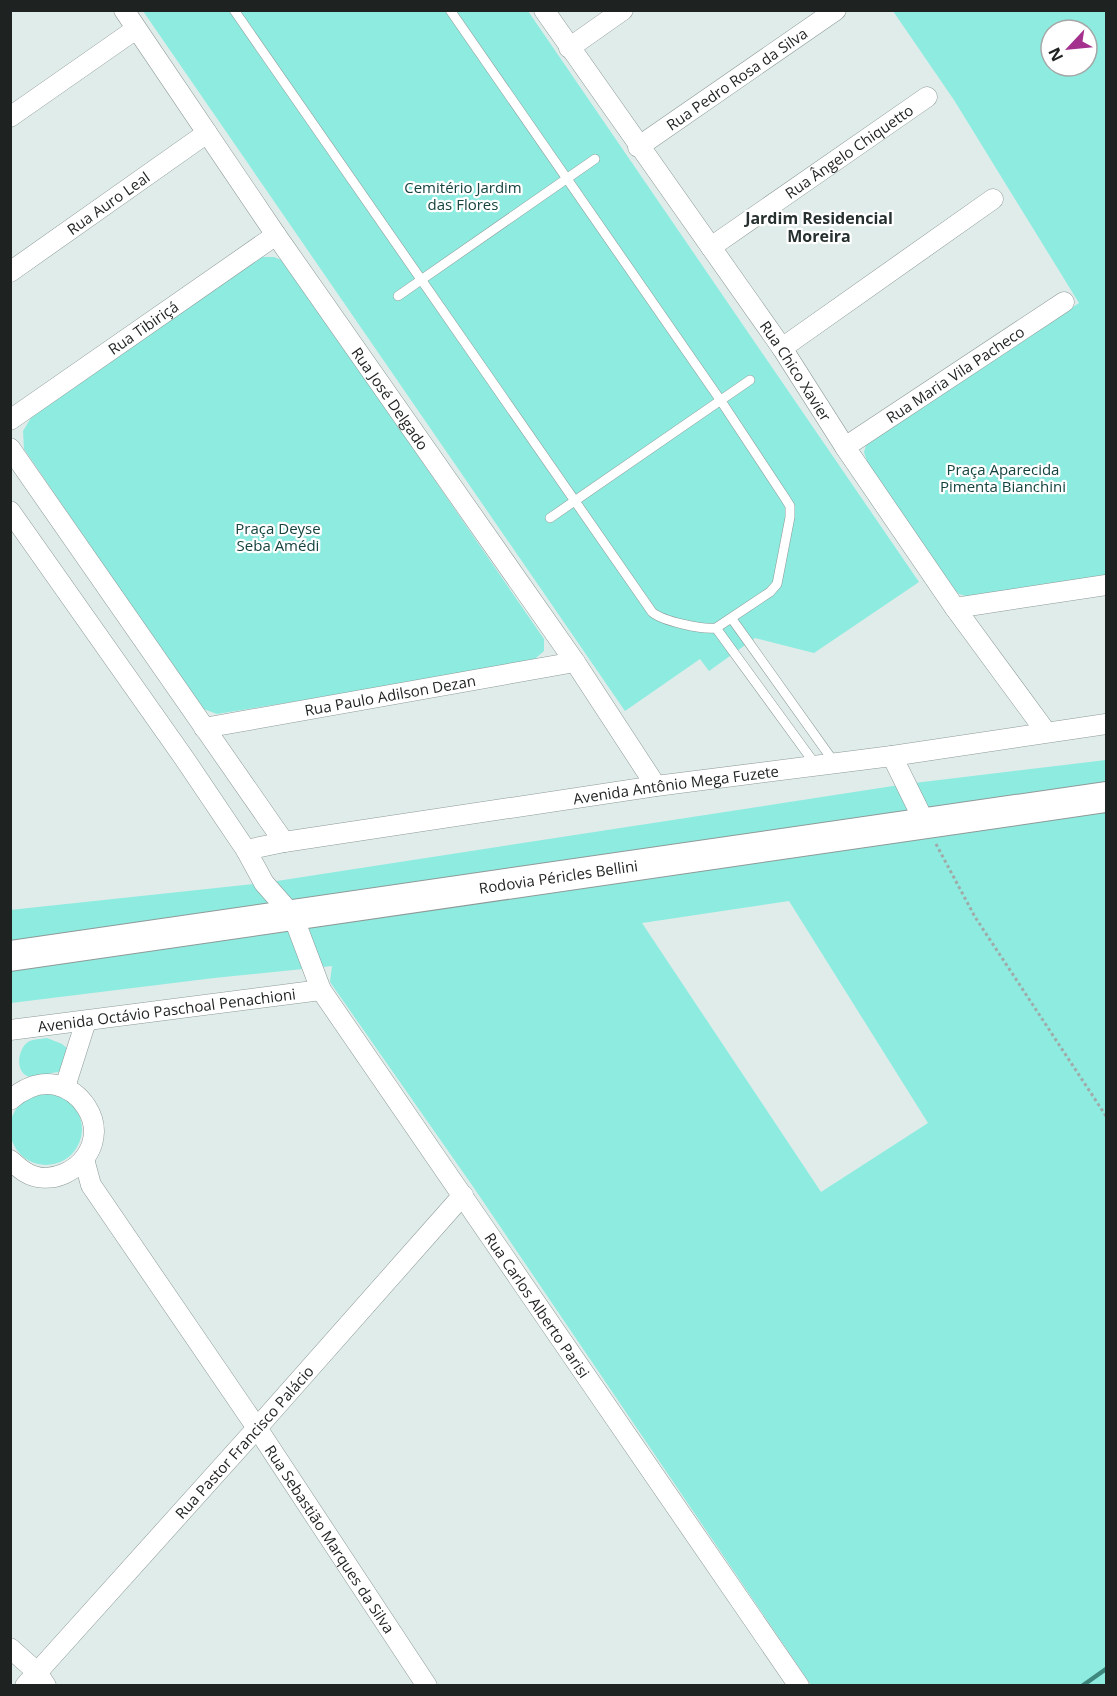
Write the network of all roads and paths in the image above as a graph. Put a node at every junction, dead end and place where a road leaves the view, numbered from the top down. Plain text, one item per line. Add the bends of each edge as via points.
1 (124, 10) edge
2 (234, 10) edge
3 (450, 10) edge
4 (544, 10) edge
5 (623, 10) edge
6 (836, 10) edge
7 (136, 29) junction
8 (569, 48) junction
9 (927, 97) dead end
10 (10, 117) edge
11 (207, 133) junction
12 (638, 147) junction
13 (594, 159) dead end
14 (566, 179) junction
15 (993, 199) dead end
16 (276, 235) junction
17 (711, 247) junction
18 (10, 272) edge
19 (421, 280) junction
20 (398, 296) dead end
21 (1065, 302) dead end
22 (782, 348) junction
23 (750, 380) dead end
24 (721, 400) junction
25 (10, 420) edge
26 (10, 447) edge
27 (845, 447) junction
28 (575, 501) junction
29 (10, 511) edge
30 (550, 518) dead end
31 (1107, 585) edge
32 (955, 608) junction
33 (732, 619) junction
34 (716, 628) junction
35 (575, 662) junction
36 (1107, 723) edge
37 (204, 728) junction
38 (1046, 732) junction
39 (892, 756) junction
40 (834, 762) junction
41 (814, 764) junction
42 (656, 786) junction
43 (1107, 797) edge
44 (925, 824) junction
45 (284, 842) junction
46 (246, 850) junction
47 (293, 916) junction
48 (10, 956) edge
49 (321, 990) junction
50 (86, 1021) junction
51 (10, 1030) edge
52 (65, 1087) junction
53 (10, 1100) edge
54 (1107, 1116) edge
55 (84, 1159) junction
56 (15, 1169) edge
57 (67, 1173) junction
58 (91, 1185) junction
59 (463, 1195) junction
60 (257, 1428) junction
61 (10, 1648) edge
62 (36, 1681) edge
63 (428, 1686) edge
64 (799, 1686) edge

1 - 7 street, Rua José Delgado
2 - 19 lane
3 - 14 lane
4 - 8 street, Rua Chico Xavier
5 - 8 street
6 - 12 street, Rua Pedro Rosa da Silva
7 - 10 street
7 - 11 street, Rua José Delgado
8 - 12 street, Rua Chico Xavier
9 - 17 street, Rua Ângelo Chiquetto
11 - 16 street, Rua José Delgado
11 - 18 street, Rua Auro Leal
12 - 17 street, Rua Chico Xavier
13 - 14 lane
14 - 19 lane
14 - 24 lane
15 - 22 street
16 - 25 street, Rua Tibiriçá
16 - 35 street, Rua José Delgado
17 - 22 street, Rua Chico Xavier
19 - 20 lane
19 - 28 lane
21 - 27 street, Rua Maria Vila Pacheco
22 - 27 street, Rua Chico Xavier
23 - 24 lane
24 - 28 lane
24 - 33 lane via 790,506 777,584
26 - 37 street
27 - 32 street, Rua Chico Xavier
28 - 30 lane
28 - 34 lane via 657,616
29 - 46 street
31 - 32 street
32 - 38 street, Rua Chico Xavier
33 - 34 lane
33 - 40 lane
34 - 41 lane
35 - 37 street, Rua Paulo Adilson Dezan
35 - 42 street, Rua José Delgado
36 - 38 street, Avenida Antônio Mega Fuzete
37 - 45 street
38 - 39 street, Avenida Antônio Mega Fuzete
39 - 40 street, Avenida Antônio Mega Fuzete
39 - 44 street
40 - 41 street, Avenida Antônio Mega Fuzete
41 - 42 street, Avenida Antônio Mega Fuzete
42 - 45 street, Avenida Antônio Mega Fuzete
43 - 44 main road, Rodovia Péricles Bellini
44 - 47 main road, Rodovia Péricles Bellini
44 - 54 path via 975,917
45 - 46 street, Avenida Antônio Mega Fuzete
46 - 47 street via 264,883
47 - 48 main road, Rodovia Péricles Bellini
47 - 49 street, Rua Carlos Alberto Parisi
49 - 50 street, Avenida Octávio Paschoal Penachioni
49 - 59 street, Rua Carlos Alberto Parisi
50 - 51 street, Avenida Octávio Paschoal Penachioni
50 - 52 street
52 - 53 street via 50,1083 34,1085
52 - 55 street via 79,1096 89,1110 92,1144
55 - 57 street
55 - 58 street, Rua Sebastião Marques da Silva
56 - 57 street via 45,1178
57 - 58 street, Rua Sebastião Marques da Silva
58 - 60 street, Rua Sebastião Marques da Silva
59 - 60 street, Rua Pastor Francisco Palácio
59 - 64 street, Rua Carlos Alberto Parisi
60 - 62 street, Rua Pastor Francisco Palácio
60 - 63 street, Rua Sebastião Marques da Silva
61 - 62 street

